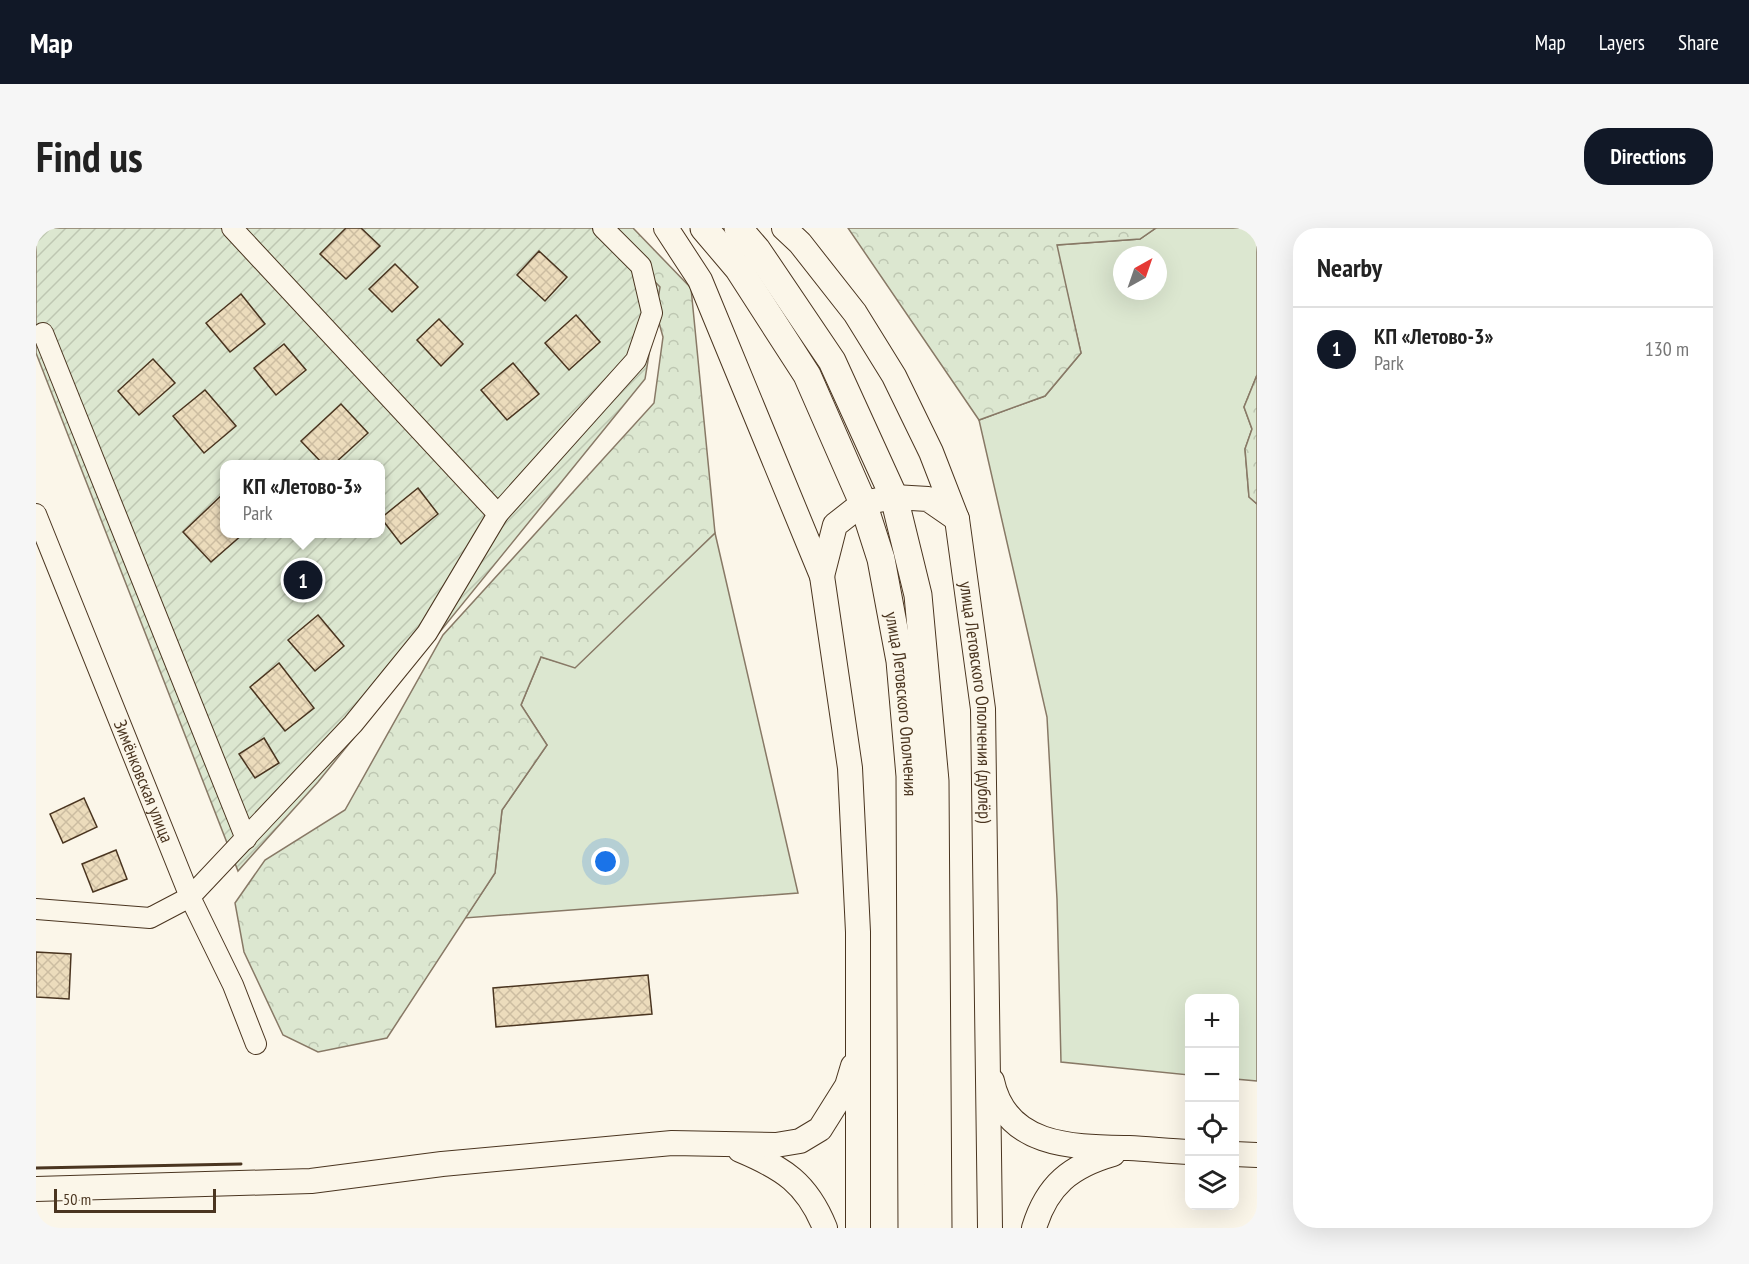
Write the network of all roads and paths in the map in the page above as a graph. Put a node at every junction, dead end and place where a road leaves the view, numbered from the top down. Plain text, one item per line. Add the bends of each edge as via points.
1 (232, 228) edge
2 (603, 228) edge
3 (666, 228) edge
4 (704, 228) edge
5 (738, 228) edge
6 (784, 228) edge
7 (43, 333) dead end
8 (894, 497) junction
9 (863, 503) junction
10 (36, 514) edge
11 (498, 514) junction
12 (957, 519) junction
13 (822, 576) junction
14 (246, 838) junction
15 (190, 897) junction
16 (36, 909) edge
17 (255, 1044) dead end
18 (859, 1046) junction
19 (988, 1059) junction
20 (727, 1145) junction
21 (1133, 1149) junction
22 (1185, 1152) edge
23 (1239, 1154) edge
24 (1257, 1155) edge
25 (36, 1189) edge
26 (825, 1228) edge
27 (858, 1228) edge
28 (912, 1228) edge
29 (938, 1228) edge
30 (990, 1228) edge
31 (1034, 1228) edge

1 - 11 street
2 - 11 street via 641,266 652,313 636,360
3 - 13 street via 700,280
4 - 9 main road, улица Летовского Ополчения via 738,268 807,375
5 - 8 main road, улица Летовского Ополчения via 832,361
6 - 12 street, улица Летовского Ополчения (дублёр) via 855,313 894,376 931,452
7 - 14 street
8 - 9 street
8 - 12 street via 928,499
8 - 29 main road, улица Летовского Ополчения via 918,595 935,781
9 - 13 street via 835,525
9 - 28 main road, улица Летовского Ополчения via 881,559 900,661 910,776
10 - 15 street, Зимёнковская улица
11 - 14 street via 427,633 353,724
12 - 19 street, улица Летовского Ополчения (дублёр) via 983,710
13 - 18 street via 850,768
14 - 15 street
15 - 16 street via 150,918
15 - 17 street, Зимёнковская улица via 233,986
18 - 20 street via 847,1086 820,1129 800,1142
18 - 27 street
19 - 21 street via 1004,1108 1035,1137 1086,1148
19 - 30 street, улица Летовского Ополчения (дублёр)
20 - 25 street via 672,1143 595,1148 311,1181
20 - 26 street via 770,1163 797,1181 815,1204
21 - 22 street
21 - 31 street via 1090,1161 1061,1180 1041,1203
23 - 24 street

